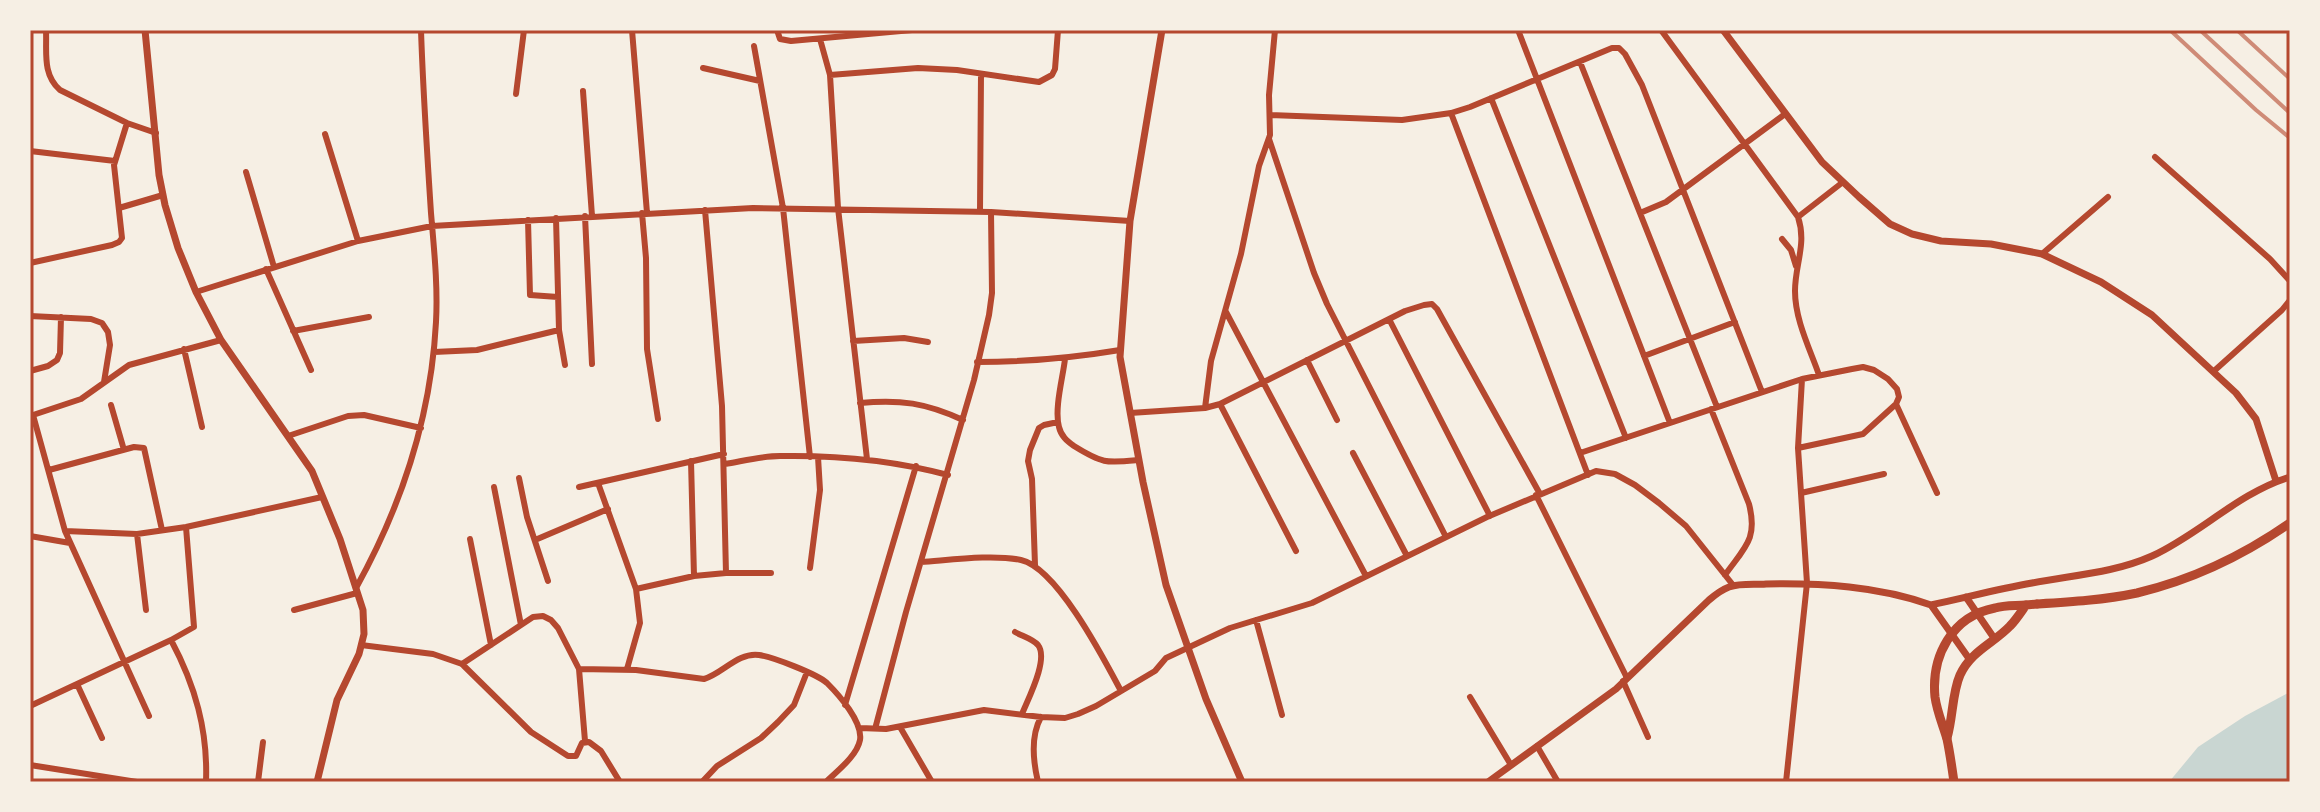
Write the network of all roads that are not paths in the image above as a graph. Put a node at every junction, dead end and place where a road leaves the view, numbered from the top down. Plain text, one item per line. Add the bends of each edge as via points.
1 (46, 30) edge
2 (145, 30) edge
3 (421, 30) edge
4 (524, 30) edge
5 (632, 30) edge
6 (777, 30) edge
7 (912, 30) edge
8 (1058, 30) edge
9 (1162, 30) edge
10 (1275, 30) edge
11 (1518, 30) edge
12 (1661, 30) edge
13 (1723, 30) edge
14 (820, 39) junction
15 (754, 46) dead end
16 (1580, 62) junction
17 (703, 68) dead end
18 (981, 74) junction
19 (830, 75) junction
20 (1537, 78) junction
21 (760, 81) junction
22 (583, 91) dead end
23 (516, 94) dead end
24 (1491, 98) junction
25 (1451, 113) junction
26 (1785, 114) junction
27 (1270, 115) junction
28 (127, 123) junction
29 (156, 133) junction
30 (325, 134) dead end
31 (1269, 139) junction
32 (1745, 144) junction
33 (30, 151) edge
34 (2155, 157) dead end
35 (115, 161) junction
36 (246, 172) dead end
37 (1843, 182) junction
38 (1684, 189) junction
39 (163, 195) junction
40 (2108, 197) dead end
41 (119, 208) junction
42 (783, 208) junction
43 (838, 208) junction
44 (705, 210) junction
45 (980, 211) junction
46 (991, 212) junction
47 (644, 213) junction
48 (1640, 213) junction
49 (588, 216) junction
50 (1798, 217) junction
51 (556, 218) junction
52 (528, 220) junction
53 (1130, 221) junction
54 (432, 226) junction
55 (1782, 239) dead end
56 (358, 241) junction
57 (2042, 254) junction
58 (30, 263) edge
59 (1796, 266) junction
60 (270, 268) junction
61 (2290, 281) edge
62 (196, 292) junction
63 (558, 297) junction
64 (2290, 300) edge
65 (1226, 312) junction
66 (30, 316) edge
67 (61, 317) junction
68 (369, 317) dead end
69 (1389, 319) junction
70 (1735, 322) junction
71 (559, 330) junction
72 (293, 331) junction
73 (1690, 339) junction
74 (221, 340) junction
75 (1347, 340) junction
76 (853, 341) junction
77 (928, 342) dead end
78 (184, 349) junction
79 (1120, 350) junction
80 (434, 352) junction
81 (1644, 356) junction
82 (1065, 359) junction
83 (1307, 360) junction
84 (977, 362) junction
85 (592, 364) dead end
86 (565, 365) dead end
87 (311, 370) dead end
88 (30, 371) edge
89 (2214, 371) junction
90 (1819, 375) junction
91 (1802, 379) junction
92 (104, 382) junction
93 (1265, 382) junction
94 (1762, 392) junction
95 (860, 403) junction
96 (1220, 404) junction
97 (1896, 404) junction
98 (111, 405) dead end
99 (1205, 408) junction
100 (1714, 408) junction
101 (1130, 413) junction
102 (32, 415) edge
103 (658, 419) dead end
104 (963, 420) junction
105 (1337, 420) dead end
106 (1058, 422) junction
107 (1670, 423) junction
108 (202, 427) dead end
109 (421, 428) junction
110 (288, 436) junction
111 (1626, 438) junction
112 (1798, 448) junction
113 (124, 450) junction
114 (1353, 453) dead end
115 (1580, 453) junction
116 (724, 454) junction
117 (810, 457) junction
118 (818, 457) junction
119 (867, 459) junction
120 (1139, 460) junction
121 (691, 461) junction
122 (725, 464) junction
123 (916, 466) junction
124 (49, 470) junction
125 (1884, 474) dead end
126 (948, 475) junction
127 (1588, 475) junction
128 (2290, 477) edge
129 (519, 478) dead end
130 (2276, 481) junction
131 (598, 483) junction
132 (494, 487) dead end
133 (579, 487) dead end
134 (1801, 493) junction
135 (1937, 493) dead end
136 (1538, 495) junction
137 (322, 497) junction
138 (608, 509) junction
139 (1490, 516) junction
140 (2290, 523) edge
141 (186, 527) junction
142 (162, 530) junction
143 (65, 531) junction
144 (137, 534) junction
145 (30, 536) edge
146 (1446, 537) junction
147 (470, 539) dead end
148 (535, 540) junction
149 (70, 543) junction
150 (1296, 551) dead end
151 (1407, 556) junction
152 (921, 562) junction
153 (1035, 565) junction
154 (810, 568) dead end
155 (726, 573) junction
156 (771, 573) dead end
157 (1725, 575) junction
158 (694, 576) junction
159 (1366, 576) junction
160 (548, 581) dead end
161 (1807, 583) junction
162 (1733, 585) junction
163 (636, 589) junction
164 (357, 590) junction
165 (1966, 597) junction
166 (1931, 605) junction
167 (2026, 605) junction
168 (146, 610) dead end
169 (294, 610) dead end
170 (1978, 613) junction
171 (1256, 620) junction
172 (521, 625) junction
173 (1015, 632) dead end
174 (1951, 633) junction
175 (1994, 638) junction
176 (171, 640) junction
177 (361, 645) junction
178 (491, 645) junction
179 (1187, 649) junction
180 (1970, 660) junction
181 (126, 661) junction
182 (462, 664) junction
183 (579, 669) junction
184 (627, 669) junction
185 (807, 672) junction
186 (1625, 680) junction
187 (77, 684) junction
188 (1121, 691) junction
189 (1470, 697) dead end
190 (845, 705) junction
191 (30, 706) edge
192 (1022, 714) junction
193 (1282, 715) dead end
194 (149, 716) dead end
195 (1041, 717) junction
196 (900, 727) junction
197 (860, 728) junction
198 (875, 729) junction
199 (1648, 737) dead end
200 (102, 738) dead end
201 (1947, 738) junction
202 (585, 741) junction
203 (263, 742) dead end
204 (1537, 746) junction
205 (30, 765) edge
206 (1511, 765) junction
207 (105, 779) edge
208 (137, 782) edge
209 (206, 782) edge
210 (258, 782) edge
211 (317, 782) edge
212 (620, 782) edge
213 (702, 782) edge
214 (826, 782) edge
215 (932, 782) edge
216 (1038, 782) edge
217 (1242, 782) edge
218 (1488, 782) edge
219 (1558, 782) edge
220 (1786, 782) edge
221 (1954, 782) edge

1 - 28 street via 51,82
2 - 29 street
3 - 54 street
4 - 23 street
5 - 47 street
6 - 14 street via 785,41
7 - 14 street
8 - 18 street via 1055,69 1046,79
9 - 53 street
10 - 27 street
11 - 20 street
12 - 32 street
13 - 26 street
14 - 19 street
15 - 21 street
16 - 20 street
16 - 38 street via 1612,48 1625,54
16 - 48 street
17 - 21 street
18 - 19 street via 918,68
18 - 45 street
19 - 43 street
20 - 24 street
20 - 81 street
21 - 42 street
22 - 49 street
24 - 25 street
24 - 111 street
25 - 27 street via 1402,120
25 - 115 street
26 - 32 street
26 - 37 street
27 - 31 street
28 - 29 street
28 - 35 street
29 - 39 street
30 - 56 street
31 - 65 street
31 - 75 street via 1314,273
32 - 38 street
32 - 50 street
33 - 35 street
34 - 61 street
35 - 41 street
36 - 60 street
37 - 50 street
37 - 57 street via 1890,224 1912,234
38 - 48 street
38 - 70 street
39 - 41 street
39 - 62 street
40 - 57 street
41 - 58 street via 119,242
42 - 43 street
42 - 44 street
42 - 117 street
43 - 45 street
43 - 76 street
44 - 47 street
44 - 116 street
45 - 46 street
46 - 53 street
46 - 84 street via 992,293
47 - 49 street
47 - 103 street via 647,349
48 - 73 street
49 - 51 street
49 - 85 street
50 - 59 street via 1803,243
51 - 52 street
51 - 63 street
52 - 54 street
52 - 63 street via 528,291 533,297
53 - 79 street
54 - 56 street
54 - 80 street
55 - 59 street
56 - 60 street
57 - 89 street via 2101,282 2152,315
59 - 90 street via 1798,315
60 - 62 street
60 - 72 street
62 - 74 street
63 - 71 street
64 - 89 street
65 - 93 street
65 - 99 street via 1211,361
66 - 67 street
67 - 88 street via 57,360
67 - 92 street via 91,319 108,332
68 - 72 street
69 - 75 street
69 - 136 street via 1424,305 1437,309
69 - 139 street
70 - 73 street
70 - 94 street
71 - 80 street via 477,350
71 - 86 street
72 - 87 street
73 - 81 street
73 - 100 street
74 - 78 street
74 - 110 street
75 - 83 street
75 - 146 street
76 - 77 street
76 - 95 street
78 - 92 street via 129,365
78 - 108 street
79 - 82 street
79 - 101 street
80 - 109 street
81 - 107 street
82 - 84 street
82 - 106 street
83 - 93 street
83 - 105 street
84 - 104 street
89 - 130 street via 2256,419
90 - 91 street
90 - 97 street via 1874,370 1897,389
91 - 94 street
91 - 112 street
92 - 102 street via 81,399
93 - 96 street
93 - 159 street
94 - 100 street
95 - 104 street via 913,402
95 - 119 street
96 - 99 street
96 - 150 street
97 - 112 street via 1863,434
97 - 135 street
98 - 113 street
99 - 101 street
100 - 107 street
100 - 157 street via 1753,519 1749,541
101 - 120 street
102 - 124 street
104 - 126 street
106 - 120 street via 1066,440 1096,460
106 - 153 street via 1039,428 1028,461
107 - 111 street
109 - 110 street via 364,415
109 - 164 street via 398,504
110 - 137 street
111 - 115 street
112 - 134 street
113 - 124 street
113 - 142 street via 144,448
114 - 151 street
115 - 127 street
116 - 121 street
116 - 122 street
117 - 118 street
117 - 122 street
118 - 119 street
118 - 154 street via 820,490
119 - 123 street
120 - 179 street via 1166,585
121 - 131 street
121 - 158 street
122 - 155 street
123 - 126 street
123 - 190 street
124 - 143 street
125 - 134 street
126 - 152 street
127 - 136 street
127 - 157 street via 1615,474 1635,485 1686,526
128 - 130 street
129 - 148 street
130 - 165 street via 2153,556 2129,565
131 - 133 street
131 - 138 street
132 - 172 street
134 - 161 street
136 - 139 street
136 - 186 street
137 - 141 street
137 - 164 street
138 - 148 street
138 - 163 street
139 - 146 street
140 - 167 main road via 2208,570 2137,593
141 - 142 street
141 - 176 street via 194,627
142 - 144 street
143 - 144 street
143 - 149 street
144 - 168 street
145 - 149 street
146 - 151 street
147 - 178 street
148 - 160 street
149 - 181 street
151 - 159 street
152 - 153 street via 1006,558
152 - 198 street
153 - 188 street via 1090,635
155 - 156 street
155 - 158 street
157 - 162 street
158 - 163 street
159 - 171 street via 1312,603
161 - 162 street
161 - 166 street via 1899,595
161 - 220 street
162 - 186 street via 1709,600
163 - 184 street via 640,623
164 - 169 street
164 - 177 street via 363,610
165 - 166 street
165 - 170 street
166 - 174 street
167 - 170 main road
167 - 175 main road
170 - 174 main road
170 - 175 street
171 - 179 street
171 - 193 street
172 - 178 street
172 - 183 street via 533,617 551,620
173 - 192 street via 1036,642 1042,656
174 - 180 street
174 - 201 main road via 1934,686
175 - 180 main road
176 - 181 street
176 - 209 street via 197,698
177 - 182 street via 433,654
177 - 211 street via 337,700
178 - 182 street
179 - 188 street
179 - 217 street
180 - 201 main road via 1959,678
181 - 187 street
181 - 194 street
182 - 202 street via 531,732 568,756 576,756
183 - 184 street
183 - 202 street
184 - 185 street via 704,679 757,654
185 - 190 street via 827,684
185 - 213 street via 794,705 761,738
186 - 199 street
186 - 204 street
187 - 191 street
187 - 200 street
188 - 195 street via 1078,714
189 - 206 street
190 - 197 street
192 - 195 street
192 - 196 street via 984,710
195 - 216 street via 1033,743
196 - 198 street
196 - 215 street
197 - 198 street
197 - 214 street via 857,748
201 - 221 main road
202 - 212 street via 601,751
203 - 210 street
204 - 206 street
204 - 219 street
205 - 207 street
206 - 218 street
207 - 208 street

